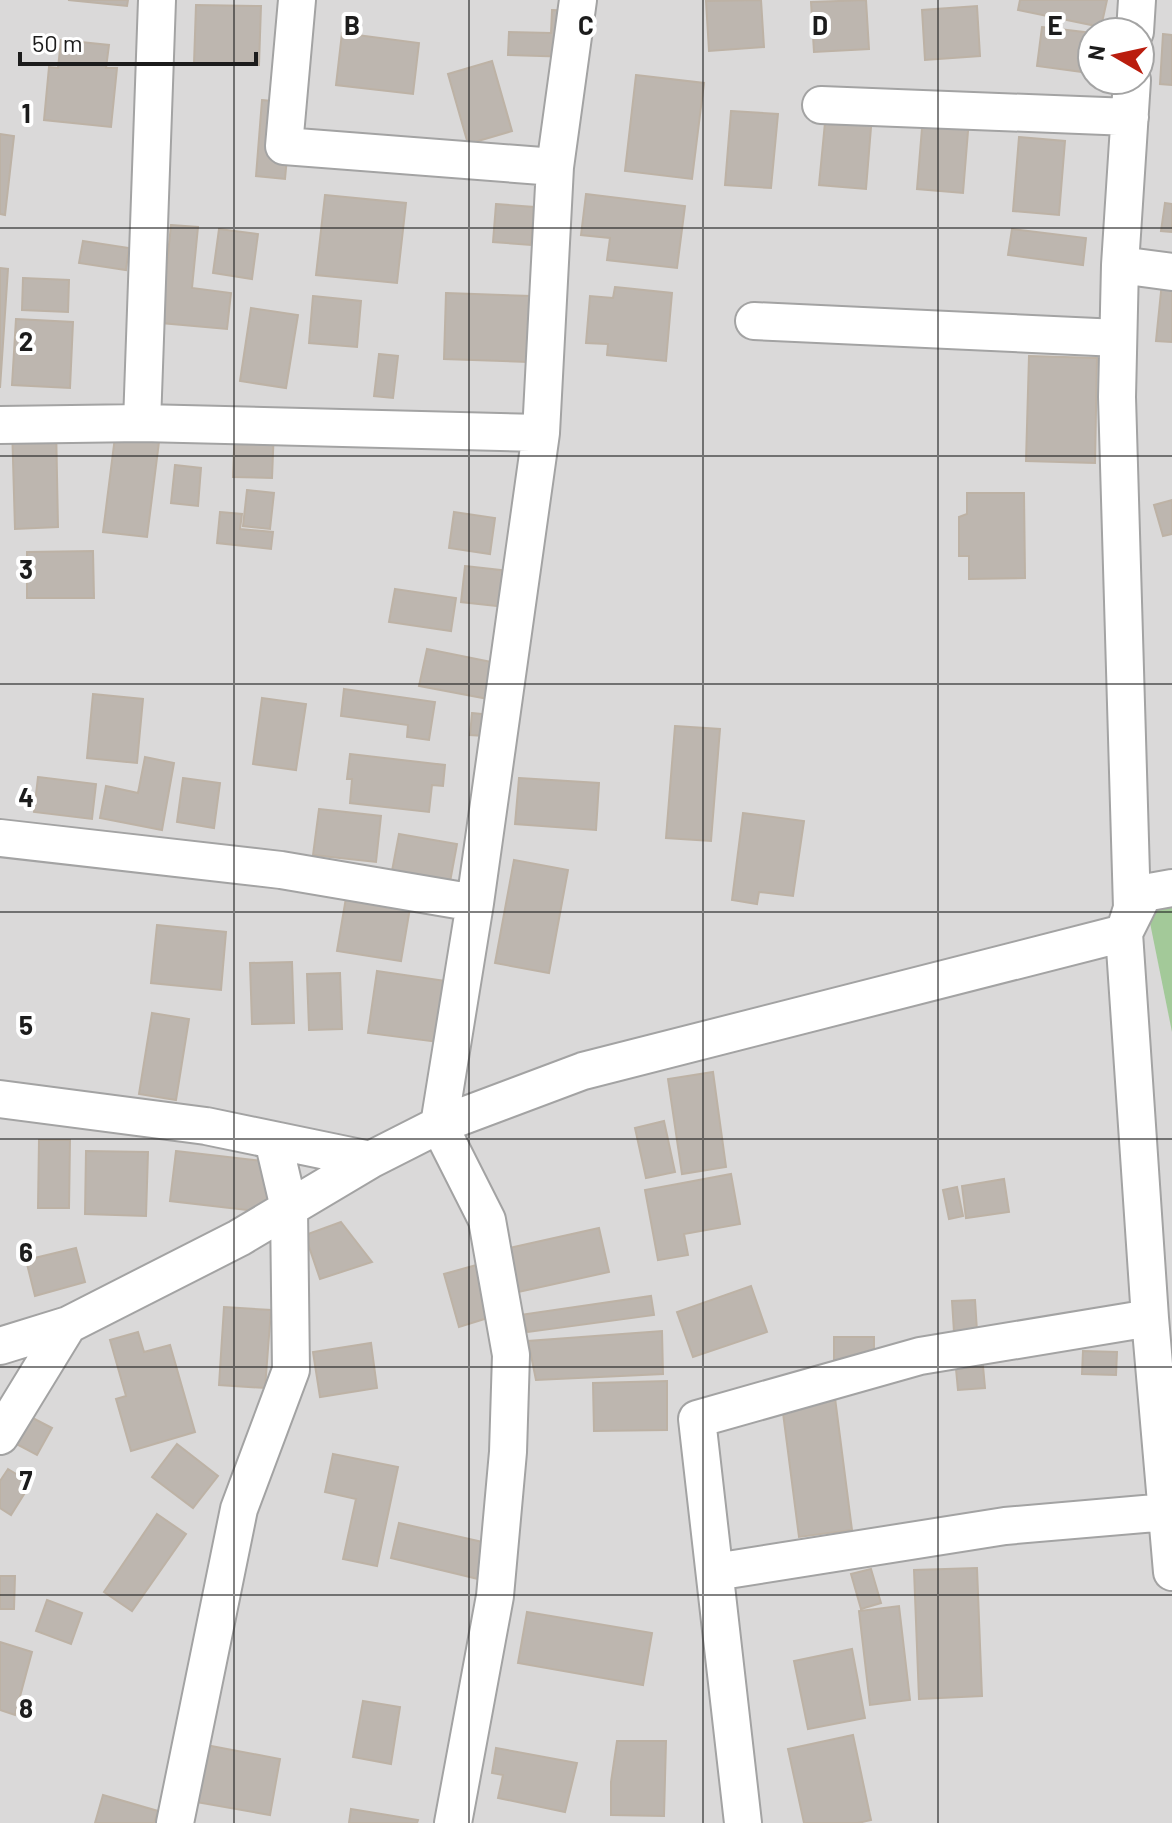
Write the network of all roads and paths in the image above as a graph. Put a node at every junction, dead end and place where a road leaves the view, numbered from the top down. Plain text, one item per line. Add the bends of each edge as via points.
1 (157, 0) edge
2 (297, 0) edge
3 (578, 0) edge
4 (1131, 96) edge
5 (821, 105) dead end
6 (1130, 117) junction
7 (555, 167) junction
8 (1120, 265) junction
9 (1172, 272) edge
10 (754, 321) dead end
11 (1118, 338) junction
12 (142, 423) junction
13 (0, 425) edge
14 (541, 433) junction
15 (0, 838) edge
16 (1172, 888) edge
17 (475, 903) junction
18 (1124, 933) junction
19 (0, 1099) edge
20 (439, 1125) junction
21 (273, 1140) junction
22 (370, 1160) junction
23 (1156, 1185) edge
24 (289, 1208) junction
25 (1150, 1318) junction
26 (68, 1325) junction
27 (0, 1346) edge
28 (0, 1436) edge
29 (1167, 1512) junction
30 (715, 1572) junction
31 (1172, 1572) edge
32 (175, 1823) edge
33 (453, 1823) edge
34 (743, 1823) edge

1 - 12 street
2 - 7 street via 284,146
3 - 7 street
4 - 6 street
5 - 6 street
6 - 8 street
7 - 14 street
8 - 9 street
8 - 11 street
10 - 11 street
11 - 18 street via 1132,908
12 - 13 street
12 - 14 street
14 - 17 street
15 - 17 street via 281,870
16 - 18 street via 1144,893
17 - 20 street
18 - 20 street via 583,1071
18 - 23 street
19 - 21 street
20 - 22 street
20 - 33 street via 487,1220 511,1355 495,1596
21 - 22 street
21 - 24 street
22 - 24 street
23 - 25 street
24 - 26 street
24 - 32 street via 291,1370 239,1509
25 - 29 street
25 - 30 street via 920,1356 697,1419
26 - 27 street
26 - 28 street
29 - 30 street via 1005,1526
29 - 31 street
30 - 34 street

